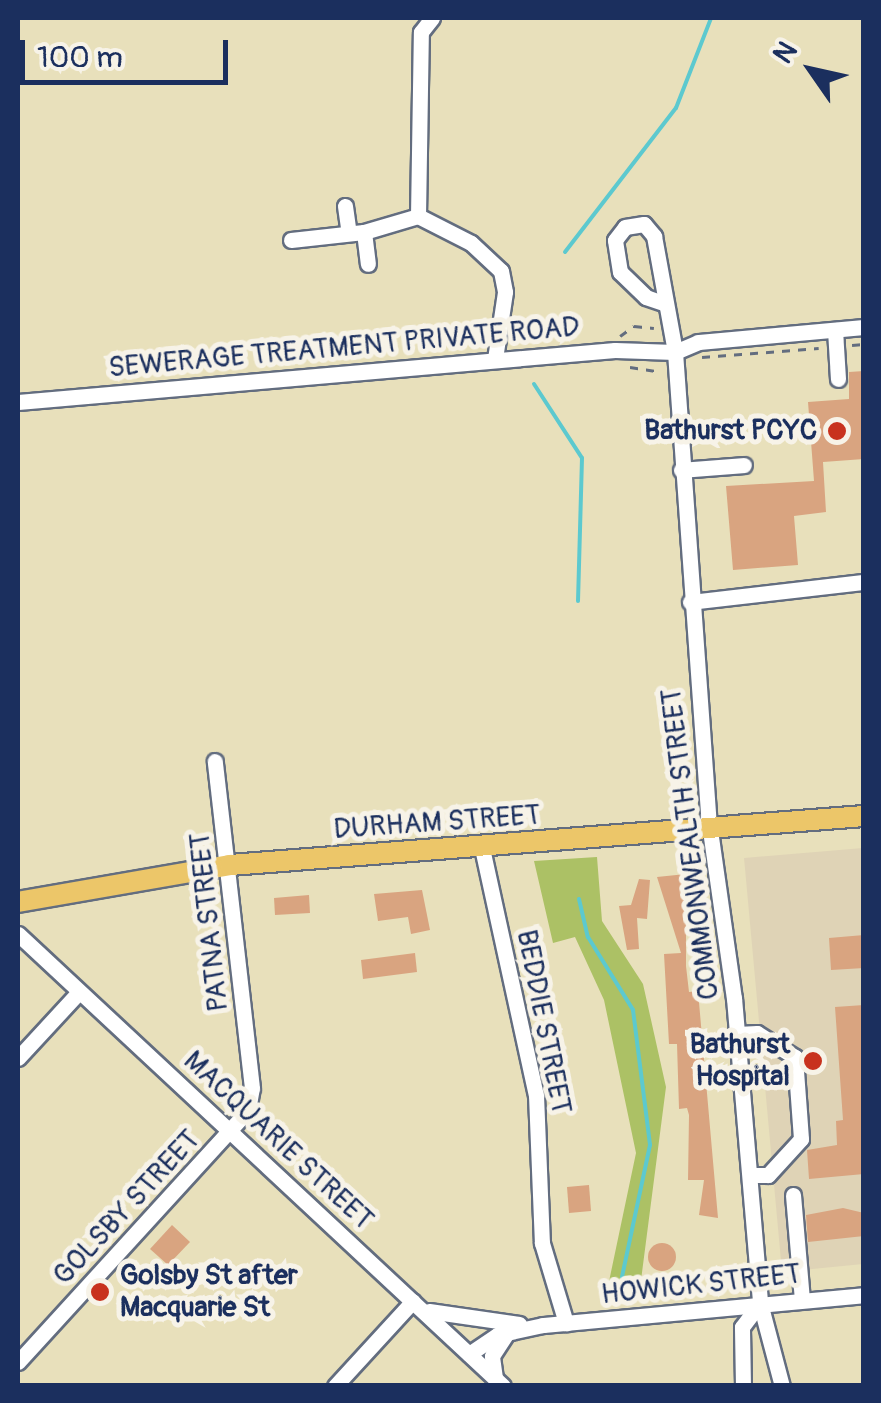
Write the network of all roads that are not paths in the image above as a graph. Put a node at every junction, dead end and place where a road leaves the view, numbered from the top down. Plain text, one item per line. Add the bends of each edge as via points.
1 (432, 18) edge
2 (345, 206) dead end
3 (418, 216) junction
4 (356, 232) junction
5 (291, 240) dead end
6 (368, 264) dead end
7 (664, 303) junction
8 (864, 327) edge
9 (835, 338) junction
10 (495, 359) junction
11 (673, 361) junction
12 (838, 379) dead end
13 (18, 402) edge
14 (744, 465) dead end
15 (681, 470) junction
16 (864, 582) edge
17 (690, 602) junction
18 (214, 761) dead end
19 (864, 816) edge
20 (712, 829) junction
21 (482, 848) junction
22 (230, 865) junction
23 (18, 902) edge
24 (18, 934) edge
25 (80, 992) junction
26 (738, 1034) junction
27 (18, 1058) edge
28 (232, 1132) junction
29 (750, 1176) junction
30 (793, 1195) dead end
31 (864, 1295) edge
32 (802, 1300) junction
33 (760, 1303) junction
34 (416, 1304) junction
35 (487, 1322) junction
36 (566, 1323) junction
37 (544, 1326) junction
38 (508, 1333) junction
39 (464, 1348) junction
40 (769, 1352) junction
41 (740, 1359) junction
42 (18, 1362) edge
43 (499, 1382) edge
44 (335, 1386) edge
45 (742, 1386) edge
46 (782, 1386) edge

1 - 3 street via 421,32
2 - 4 street
3 - 4 street
3 - 10 street via 471,242 500,271 505,292
4 - 5 street
4 - 6 street
7 - 7 street, COMMONWEALTH STREET via 646,297 620,272 616,240 625,227 644,224 654,236
7 - 11 street, COMMONWEALTH STREET
8 - 9 street, SEWERAGE TREATMENT PRIVATE ROAD
9 - 11 street, SEWERAGE TREATMENT PRIVATE ROAD via 698,342
9 - 12 street
10 - 11 street, SEWERAGE TREATMENT PRIVATE ROAD via 615,350
10 - 13 street, SEWERAGE TREATMENT PRIVATE ROAD
11 - 15 street, COMMONWEALTH STREET
14 - 15 street
15 - 17 street, COMMONWEALTH STREET
16 - 17 street
17 - 20 street, COMMONWEALTH STREET
18 - 22 street, PATNA STREET
19 - 20 main road, DURHAM STREET
20 - 21 main road, DURHAM STREET
20 - 26 street, COMMONWEALTH STREET
21 - 22 main road, DURHAM STREET
21 - 36 street, BEDDIE STREET via 536,1095 542,1243
22 - 23 main road, DURHAM STREET
22 - 28 street, PATNA STREET via 252,1088 248,1110
24 - 25 street, MACQUARIE STREET
25 - 27 street
25 - 28 street, MACQUARIE STREET
26 - 29 street, COMMONWEALTH STREET
26 - 29 street via 756,1033 795,1057 802,1139 768,1175
28 - 34 street, MACQUARIE STREET
28 - 42 street, GOLSBY STREET
29 - 33 street, COMMONWEALTH STREET
30 - 32 street
31 - 32 street, HOWICK STREET
32 - 33 street, HOWICK STREET
33 - 36 street, HOWICK STREET
33 - 40 street
33 - 41 street, COMMONWEALTH STREET via 742,1327
34 - 35 street, HOWICK STREET
34 - 39 street, MACQUARIE STREET
34 - 44 street
35 - 37 street, HOWICK STREET
35 - 39 street
36 - 37 street, HOWICK STREET
37 - 38 street, HOWICK STREET
38 - 39 street, HOWICK STREET
38 - 43 street via 492,1356
39 - 43 street, MACQUARIE STREET
40 - 41 street
40 - 46 street
41 - 45 street, COMMONWEALTH STREET

